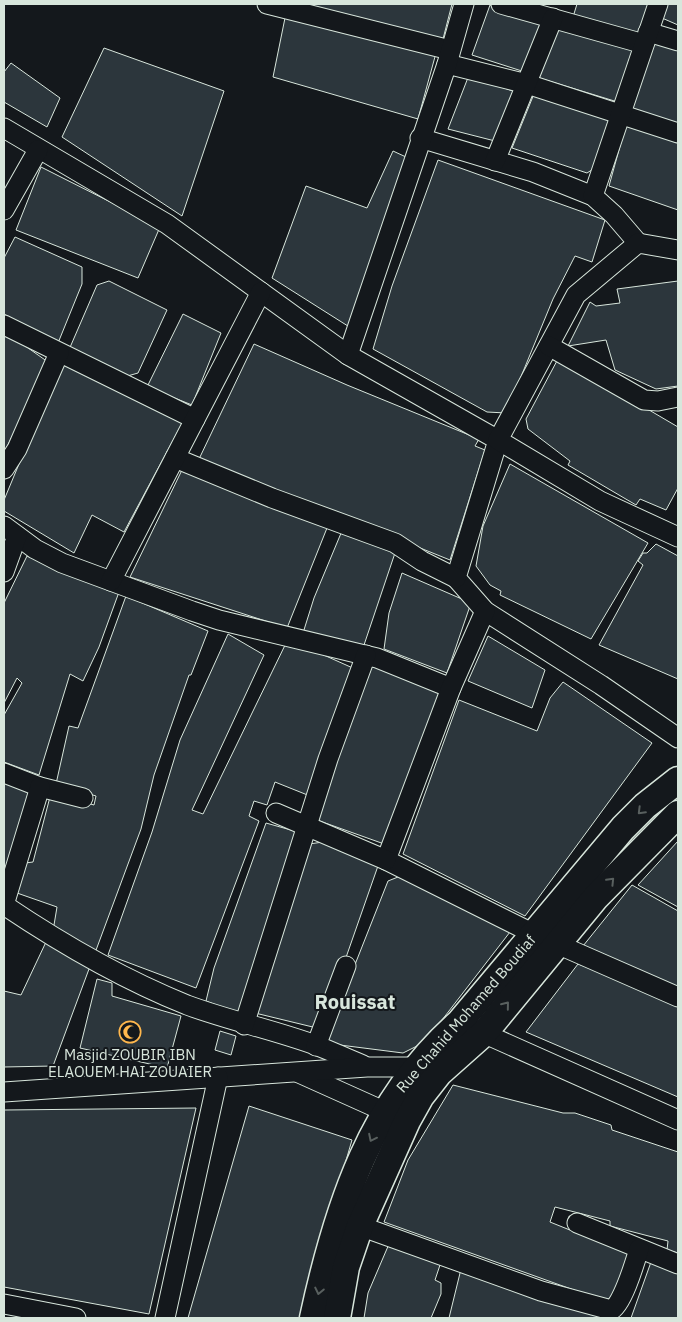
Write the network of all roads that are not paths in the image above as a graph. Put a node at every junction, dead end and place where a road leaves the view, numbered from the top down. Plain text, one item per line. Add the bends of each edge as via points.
1 (267, 4) edge
2 (464, 4) edge
3 (501, 4) edge
4 (658, 4) edge
5 (554, 18) junction
6 (646, 38) junction
7 (678, 41) edge
8 (449, 57) junction
9 (527, 84) junction
10 (621, 113) junction
11 (4, 128) edge
12 (678, 133) edge
13 (420, 138) junction
14 (38, 150) junction
15 (495, 160) junction
16 (593, 196) junction
17 (4, 210) edge
18 (638, 243) junction
19 (678, 250) edge
20 (261, 292) junction
21 (4, 325) edge
22 (549, 346) junction
23 (59, 354) junction
24 (348, 354) junction
25 (678, 397) edge
26 (195, 419) junction
27 (498, 440) junction
28 (175, 458) junction
29 (4, 469) edge
30 (10, 531) edge
31 (678, 537) edge
32 (4, 572) edge
33 (456, 578) junction
34 (111, 582) junction
35 (485, 612) junction
36 (366, 655) junction
37 (451, 688) junction
38 (678, 738) edge
39 (4, 773) edge
40 (678, 780) edge
41 (40, 787) junction
42 (83, 798) dead end
43 (276, 813) dead end
44 (678, 814) edge
45 (306, 826) junction
46 (386, 860) junction
47 (4, 905) edge
48 (545, 939) junction
49 (346, 966) dead end
50 (678, 997) edge
51 (459, 1023) junction
52 (244, 1025) junction
53 (484, 1032) junction
54 (316, 1046) junction
55 (366, 1067) junction
56 (428, 1070) junction
57 (298, 1073) junction
58 (218, 1078) junction
59 (4, 1092) edge
60 (396, 1116) junction
61 (678, 1120) edge
62 (577, 1223) dead end
63 (360, 1226) junction
64 (640, 1249) junction
65 (678, 1264) edge
66 (4, 1304) edge
67 (76, 1318) edge
68 (165, 1318) edge
69 (313, 1318) edge
70 (337, 1318) edge

1 - 8 street
2 - 8 street
3 - 5 street
4 - 6 street
5 - 6 street
5 - 9 street
6 - 7 street
6 - 10 street
8 - 9 street
8 - 13 street
9 - 10 street
9 - 15 street
10 - 12 street
10 - 16 street
11 - 14 street
13 - 15 street
13 - 24 street
14 - 17 street
14 - 20 street via 167,224
15 - 16 street
16 - 18 street
18 - 19 street
18 - 22 street via 576,294
20 - 24 street
20 - 26 street
21 - 23 street
22 - 25 street via 644,400
22 - 27 street
23 - 26 street
23 - 29 street via 17,448
24 - 27 street
26 - 28 street
27 - 31 street via 600,500
27 - 33 street
28 - 33 street via 395,544
28 - 34 street
30 - 32 street
30 - 34 street via 62,563
33 - 35 street
34 - 36 street via 219,620
35 - 37 street
35 - 38 street via 602,685
36 - 37 street
36 - 45 street
37 - 46 street
39 - 41 street
40 -> 48 main road, Rue Chahid Mohamed Boudiaf via 623,828
41 - 42 street
41 - 47 street
43 - 45 street
48 -> 44 main road, Rue Chahid Mohamed Boudiaf via 596,897
45 - 46 street
45 - 52 street
46 - 48 street
47 - 52 street via 97,964
48 - 50 street
48 - 51 main road, Rue Chahid Mohamed Boudiaf
53 -> 48 main road, Rue Chahid Mohamed Boudiaf
49 - 54 street
51 - 53 street
51 - 56 main road, Rue Chahid Mohamed Boudiaf
52 - 54 street
53 - 56 main road, Rue Chahid Mohamed Boudiaf
53 - 61 street
54 - 55 street
55 - 56 street
55 - 57 street
56 - 60 main road, Rue Chahid Mohamed Boudiaf via 421,1096
57 - 58 street
57 - 60 street
58 - 59 street
58 - 68 street
60 - 63 main road, Rue Chahid Mohamed Boudiaf
60 -> 69 main road, Rue Chahid Mohamed Boudiaf via 361,1161 338,1216
62 - 64 street
63 - 64 street via 542,1291 611,1310 619,1300
63 - 70 main road, Rue Chahid Mohamed Boudiaf via 346,1267
64 - 65 street
66 - 67 street

